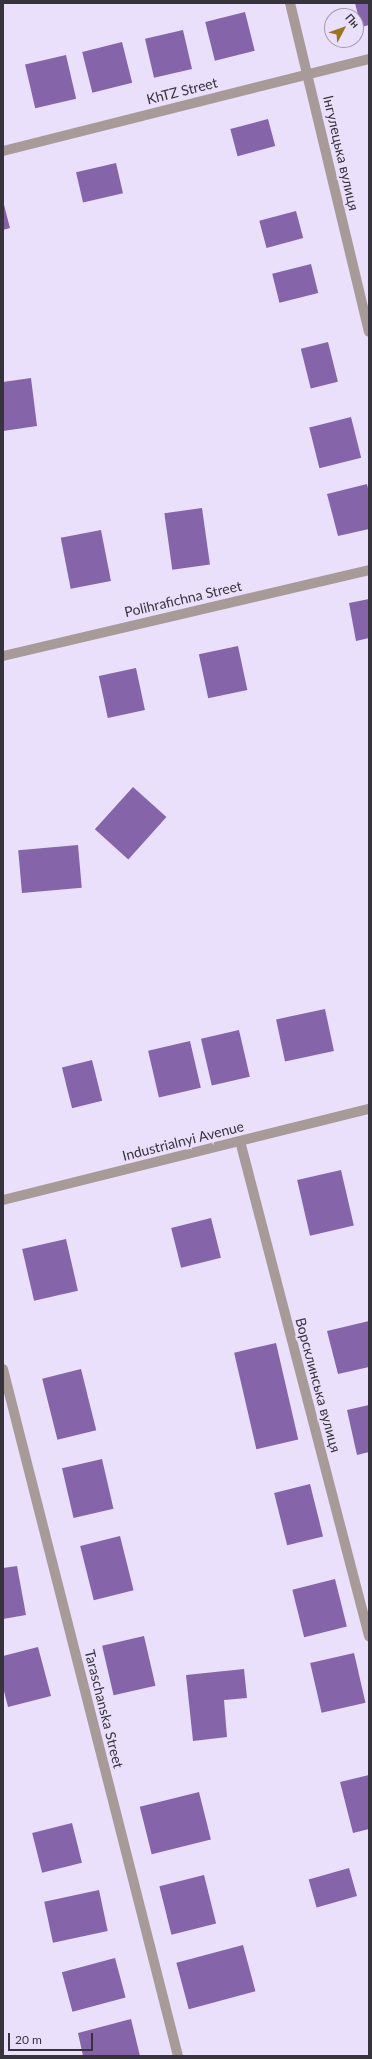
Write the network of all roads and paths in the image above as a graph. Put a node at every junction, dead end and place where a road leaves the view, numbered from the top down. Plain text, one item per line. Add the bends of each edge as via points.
1 (290, 3) edge
2 (369, 59) edge
3 (308, 74) junction
4 (3, 150) edge
5 (369, 332) edge
6 (369, 570) edge
7 (3, 656) edge
8 (369, 1109) edge
9 (240, 1141) junction
10 (3, 1200) edge
11 (3, 1370) edge
12 (369, 1636) edge
13 (178, 2056) edge

1 - 3 street, Інгулецька вулиця
2 - 3 street, KhTZ Street
3 - 4 street, KhTZ Street
3 - 5 street, Інгулецька вулиця
6 - 7 street, Polihrafichna Street
8 - 9 street, Industrialnyi Avenue
9 - 10 street, Industrialnyi Avenue
9 - 12 street, Ворсклинська вулиця
11 - 13 street, Taraschanska Street

